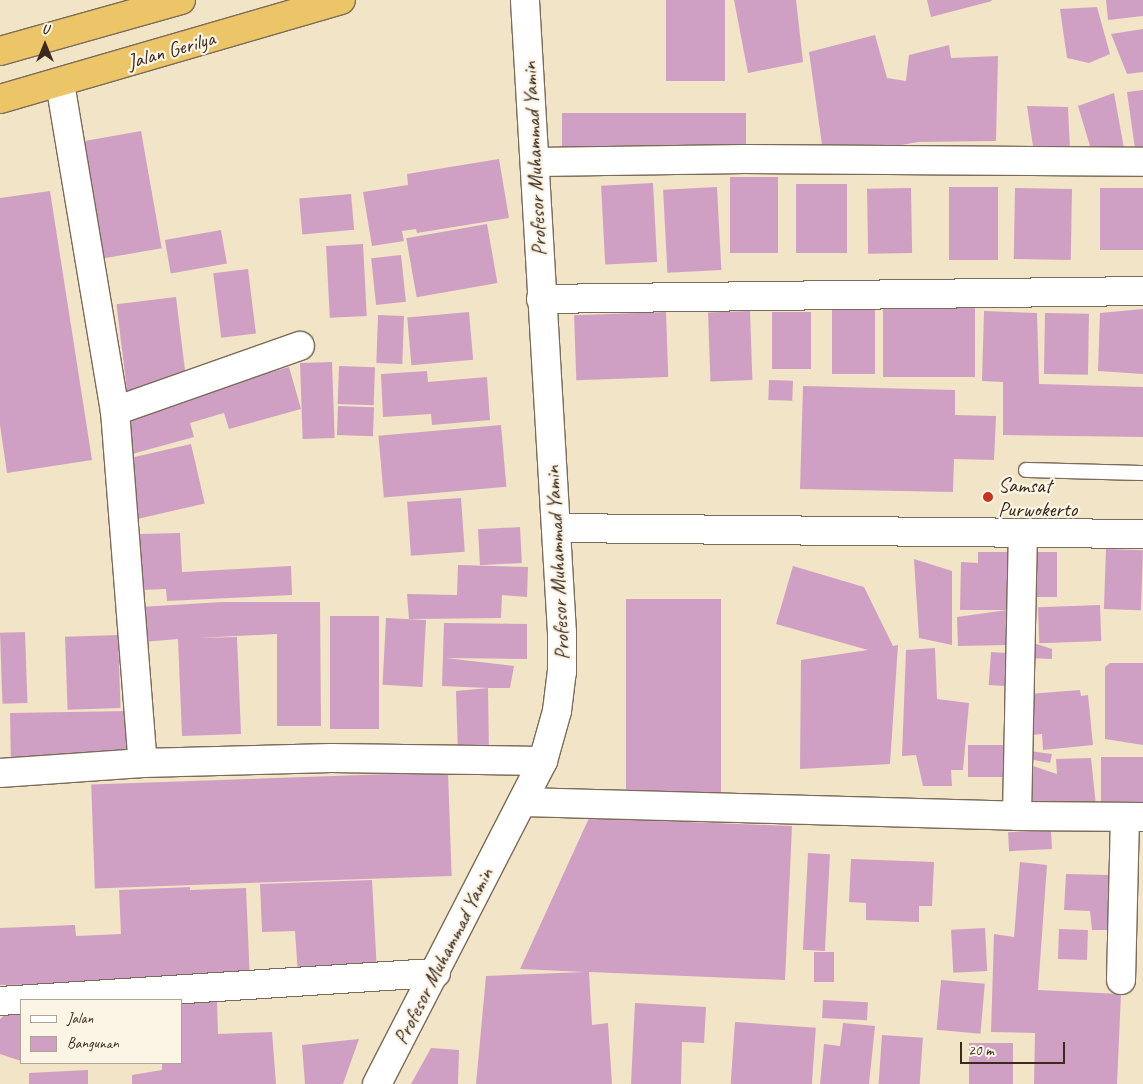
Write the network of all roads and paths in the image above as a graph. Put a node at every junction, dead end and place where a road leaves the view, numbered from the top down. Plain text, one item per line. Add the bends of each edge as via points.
1 (181, 0) edge
2 (341, 0) edge
3 (525, 0) edge
4 (0, 51) edge
5 (60, 83) junction
6 (0, 99) edge
7 (536, 162) junction
8 (1143, 162) edge
9 (1143, 291) edge
10 (541, 299) junction
11 (300, 346) dead end
12 (115, 411) junction
13 (1026, 470) dead end
14 (1143, 473) edge
15 (557, 528) junction
16 (1023, 533) junction
17 (1143, 534) edge
18 (543, 760) junction
19 (143, 763) junction
20 (0, 773) edge
21 (523, 802) junction
22 (1017, 816) junction
23 (1134, 817) edge
24 (436, 973) junction
25 (1121, 980) dead end
26 (31, 999) edge
27 (20, 1000) edge
28 (0, 1001) edge
29 (377, 1084) edge

1 - 4 highway
2 - 5 highway, Jalan Gerilya
3 - 7 street, Profesor Muhammad Yamin
5 - 6 highway, Jalan Gerilya
5 - 12 street
7 - 8 street via 745,159
7 - 10 street, Profesor Muhammad Yamin
9 - 10 street
10 - 15 street, Profesor Muhammad Yamin
11 - 12 street
12 - 19 street
13 - 14 lane
15 - 16 street
15 - 18 street, Profesor Muhammad Yamin via 562,672 557,711
16 - 17 street
16 - 22 street
18 - 19 street via 331,758
18 - 21 street, Profesor Muhammad Yamin
19 - 20 street
21 - 22 street
21 - 24 street, Profesor Muhammad Yamin
22 - 23 street
23 - 25 street
24 - 26 street
24 - 29 street, Profesor Muhammad Yamin
27 - 28 street

